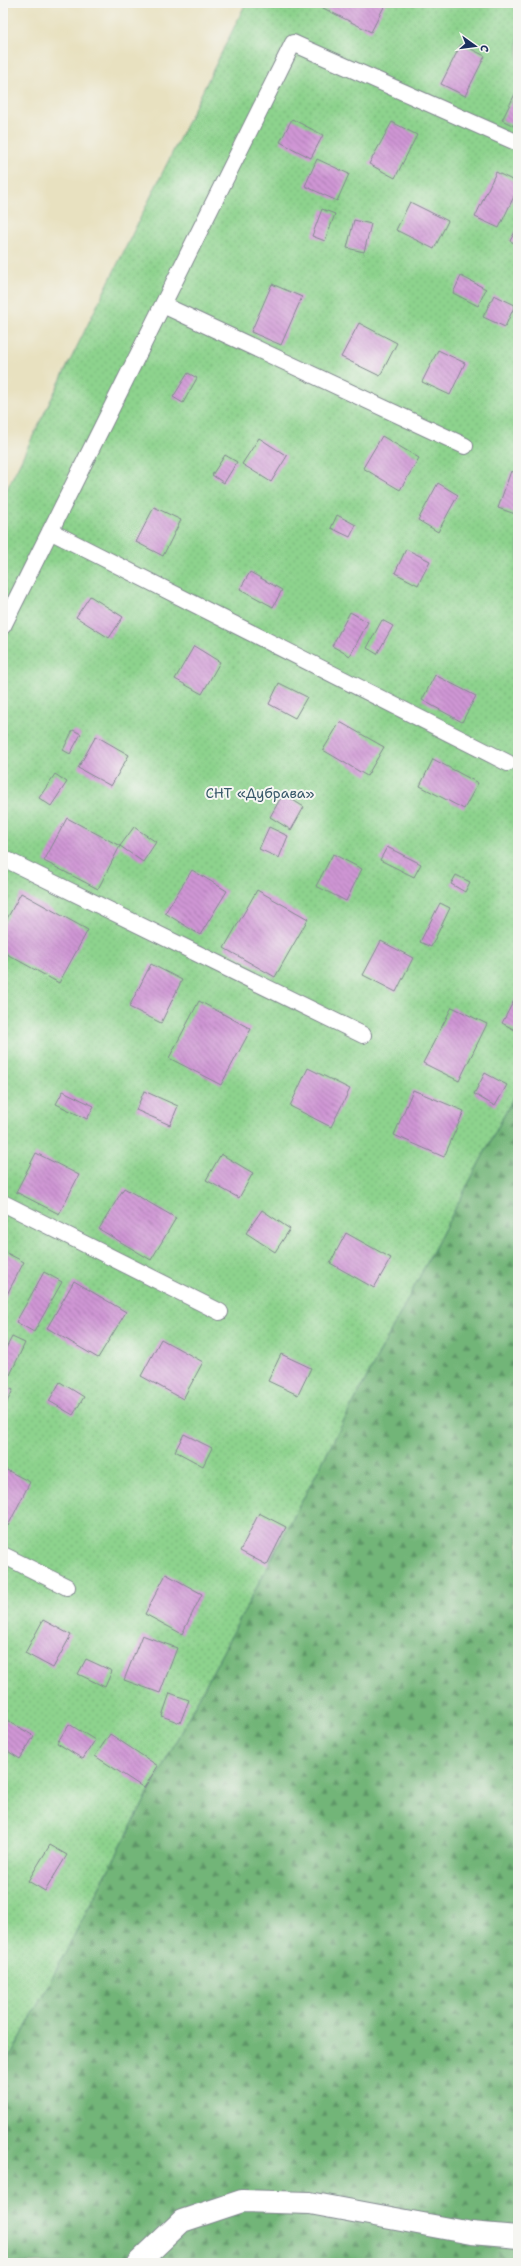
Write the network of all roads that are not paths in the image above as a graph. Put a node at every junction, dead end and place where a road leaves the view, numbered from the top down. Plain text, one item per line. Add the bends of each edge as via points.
1 (518, 143) edge
2 (163, 305) junction
3 (465, 446) dead end
4 (50, 532) junction
5 (3, 626) edge
6 (508, 763) dead end
7 (3, 858) edge
8 (363, 1035) dead end
9 (3, 1203) edge
10 (220, 1312) dead end
11 (3, 1555) edge
12 (67, 1587) dead end
13 (518, 2237) edge
14 (138, 2263) edge

1 - 2 lane via 293,43
2 - 3 lane
2 - 4 lane
4 - 5 lane
4 - 6 lane
7 - 8 lane
9 - 10 lane
11 - 12 lane
13 - 14 street via 471,2233 310,2203 242,2201 182,2221

